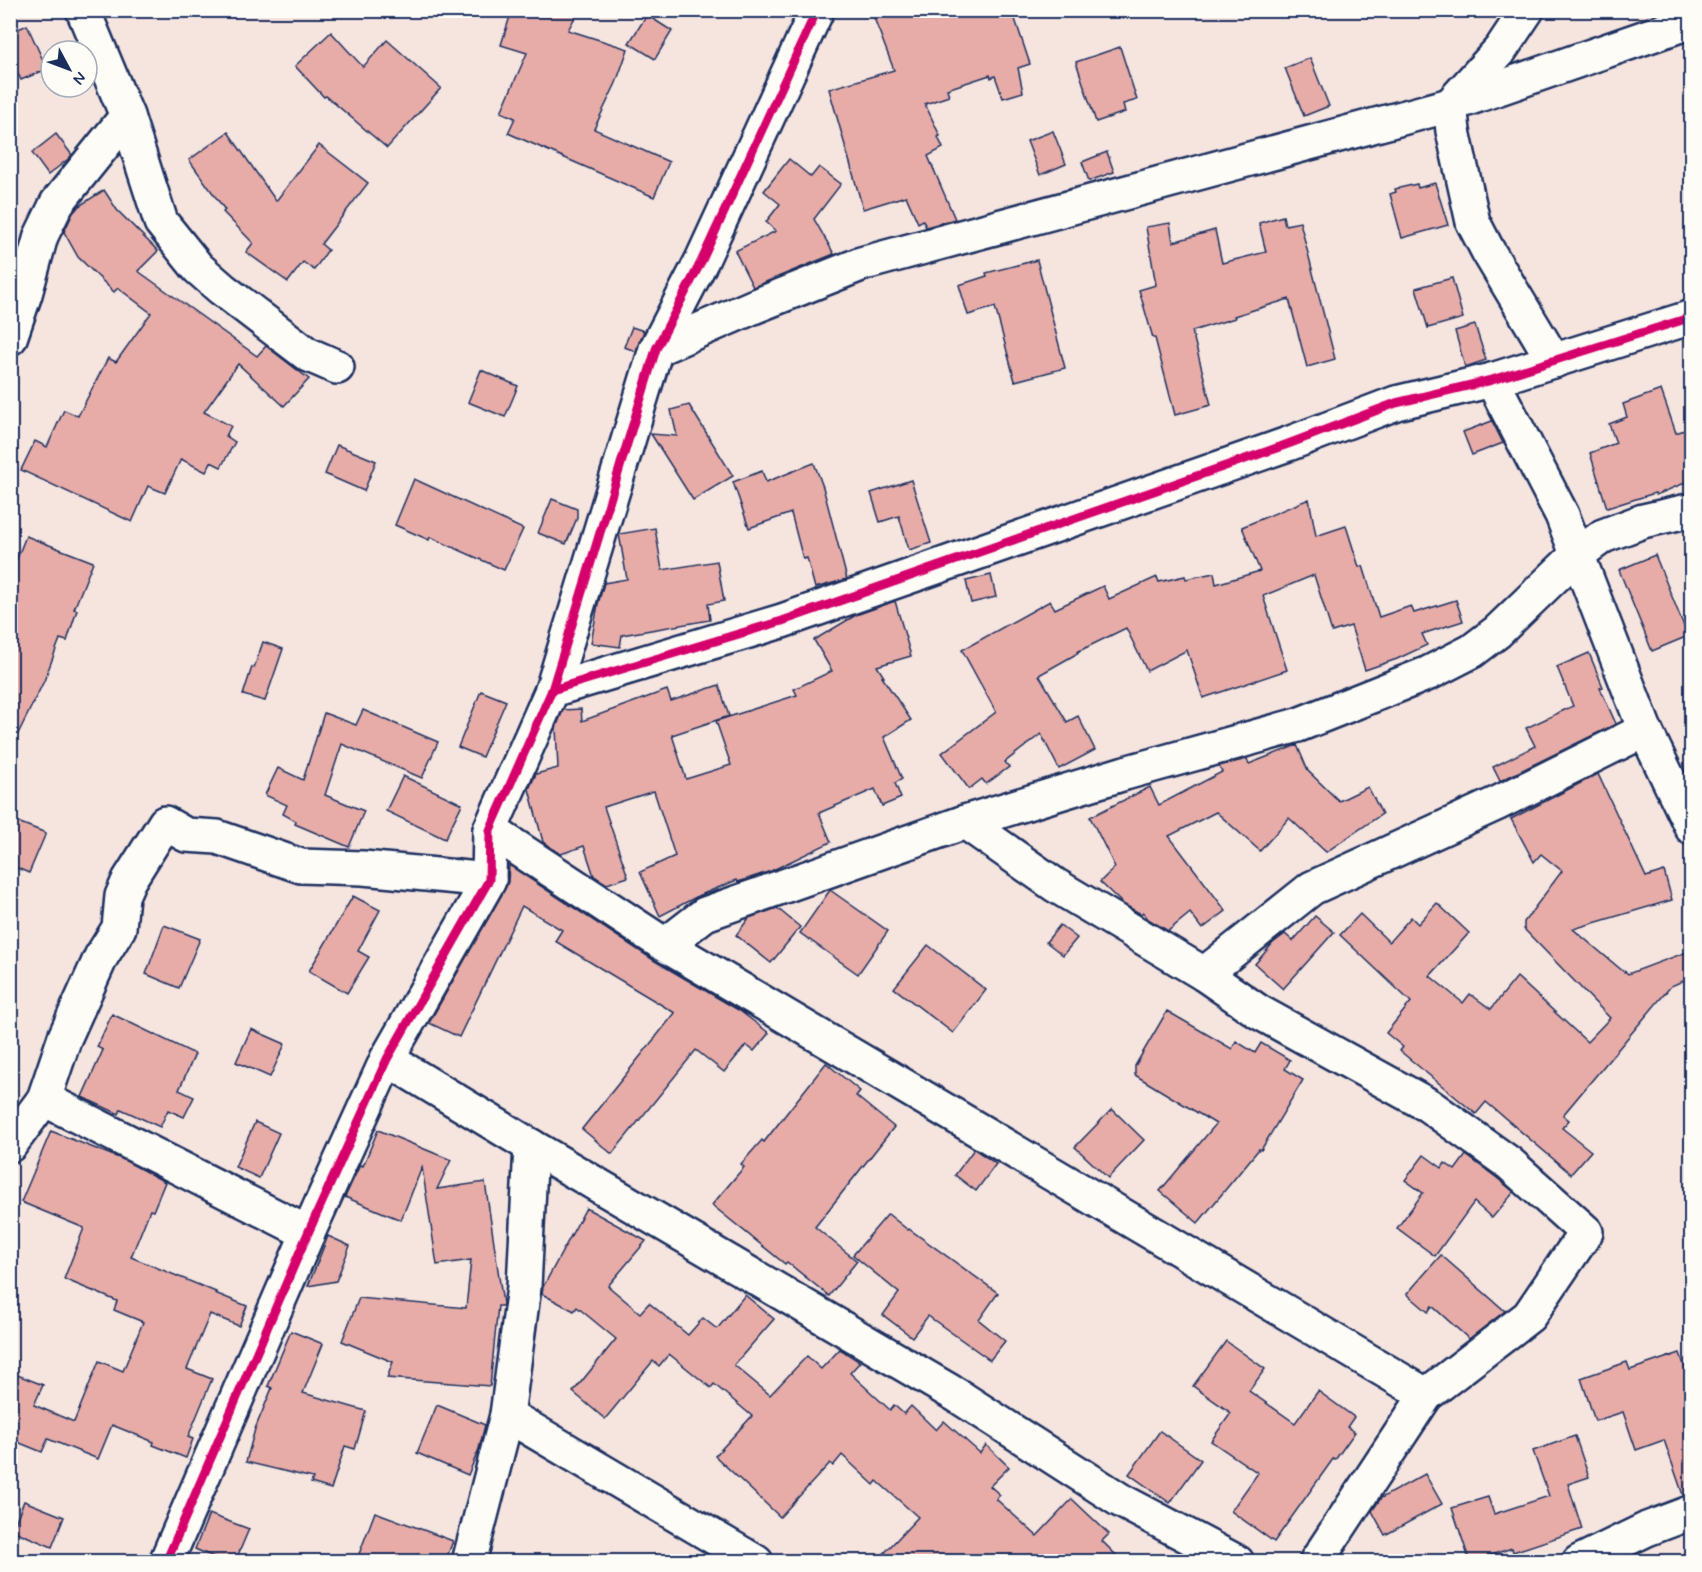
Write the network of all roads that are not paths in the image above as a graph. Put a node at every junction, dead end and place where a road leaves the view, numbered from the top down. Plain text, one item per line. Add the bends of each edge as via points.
1 (83, 10) edge
2 (817, 10) edge
3 (1527, 10) edge
4 (1692, 21) edge
5 (1450, 105) junction
6 (127, 116) junction
7 (1692, 317) edge
8 (10, 338) edge
9 (656, 349) junction
10 (1554, 361) junction
11 (337, 368) dead end
12 (1492, 380) junction
13 (1692, 510) edge
14 (1577, 555) junction
15 (552, 690) junction
16 (1645, 730) junction
17 (1680, 774) edge
18 (965, 822) junction
19 (1692, 828) edge
20 (490, 830) junction
21 (489, 880) junction
22 (665, 945) junction
23 (1204, 974) junction
24 (387, 1059) junction
25 (44, 1099) junction
26 (10, 1145) edge
27 (531, 1146) junction
28 (308, 1233) junction
29 (1426, 1395) junction
30 (507, 1415) junction
31 (1692, 1512) edge
32 (166, 1562) edge
33 (469, 1562) edge
34 (756, 1562) edge
35 (1237, 1562) edge
36 (1316, 1562) edge
37 (1579, 1562) edge

1 - 6 street
2 - 9 street via 702,260
3 - 5 street via 1501,49
4 - 5 street
5 - 9 street via 861,264
5 - 10 street via 1473,222
6 - 8 street via 57,202 41,236
6 - 11 street via 161,222 198,268 307,354
7 - 10 street
9 - 15 street
10 - 12 street
12 - 14 street via 1562,514
12 - 15 street via 1396,403 782,621
13 - 14 street via 1643,521 1603,536
14 - 16 street
14 - 18 street via 1497,632 1472,651 1429,673 1298,725
15 - 20 street
16 - 17 street
16 - 23 street via 1498,804 1312,888
17 - 19 street
18 - 22 street via 705,914
18 - 23 street via 1055,885
20 - 21 street
20 - 22 street
21 - 24 street
21 - 25 street via 301,866 217,837 186,835 165,824 129,880 122,896 120,928 101,957 65,1037
22 - 29 street
23 - 29 street via 1259,1012 1428,1105 1509,1163 1586,1232 1529,1316
24 - 27 street
24 - 28 street
25 - 26 street
25 - 28 street
27 - 30 street via 524,1287
27 - 35 street via 958,1395 1120,1500
28 - 32 street
29 - 36 street
30 - 33 street
30 - 34 street
31 - 37 street via 1647,1528

